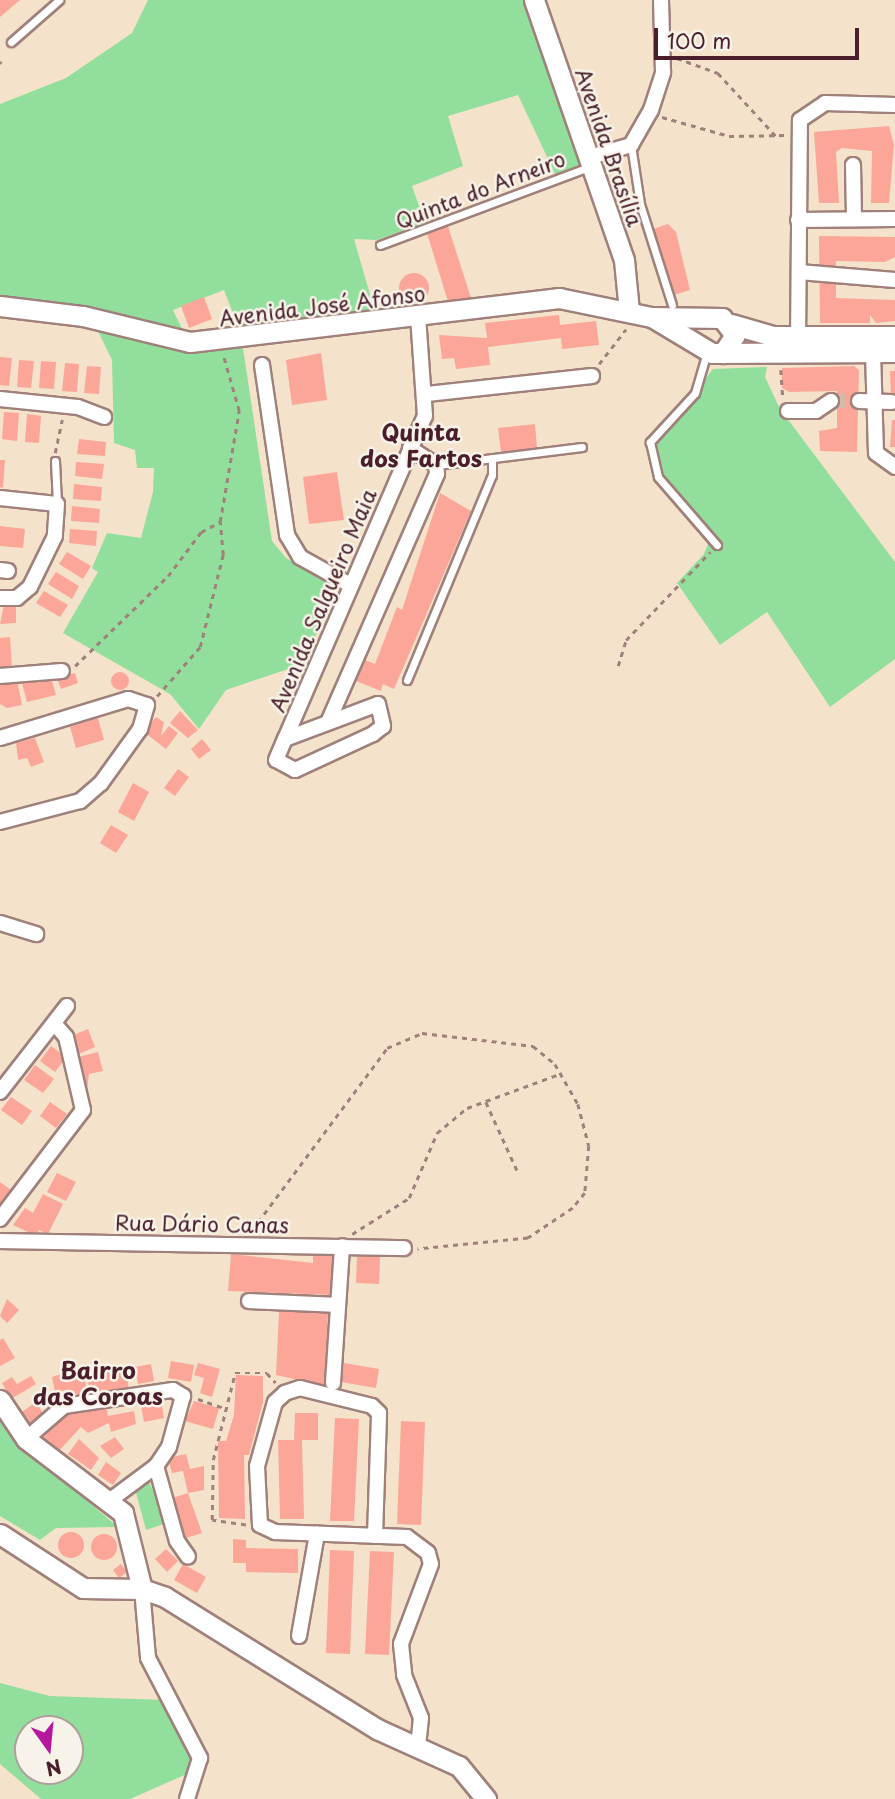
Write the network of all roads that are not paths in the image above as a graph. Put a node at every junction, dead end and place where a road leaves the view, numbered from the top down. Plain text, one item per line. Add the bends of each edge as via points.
1 (60, 0) edge
2 (534, 0) edge
3 (661, 0) edge
4 (11, 42) dead end
5 (895, 105) edge
6 (631, 145) junction
7 (591, 161) junction
8 (853, 165) dead end
9 (854, 219) junction
10 (895, 219) edge
11 (798, 220) junction
12 (380, 245) dead end
13 (799, 272) junction
14 (895, 280) edge
15 (672, 305) dead end
16 (0, 306) edge
17 (629, 311) junction
18 (418, 316) junction
19 (651, 317) junction
20 (721, 321) junction
21 (895, 336) edge
22 (792, 347) junction
23 (711, 350) junction
24 (873, 352) junction
25 (895, 352) edge
26 (262, 365) dead end
27 (592, 376) road end
28 (427, 394) junction
29 (0, 399) edge
30 (831, 401) tunnel mouth
31 (866, 401) junction
32 (891, 402) dead end
33 (788, 411) road end
34 (104, 418) dead end
35 (582, 447) dead end
36 (410, 449) junction
37 (492, 458) junction
38 (55, 461) road end
39 (436, 465) junction
40 (895, 467) edge
41 (0, 498) edge
42 (57, 504) junction
43 (717, 545) road end
44 (350, 585) junction
45 (0, 598) edge
46 (62, 671) road end
47 (0, 676) edge
48 (407, 680) dead end
49 (329, 720) junction
50 (0, 738) edge
51 (285, 739) junction
52 (0, 822) edge
53 (0, 923) edge
54 (36, 934) dead end
55 (67, 1006) dead end
56 (54, 1023) junction
57 (0, 1093) edge
58 (0, 1219) edge
59 (0, 1241) edge
60 (342, 1246) junction
61 (404, 1248) road end
62 (249, 1301) dead end
63 (338, 1306) junction
64 (333, 1384) dead end
65 (0, 1400) edge
66 (26, 1439) junction
67 (156, 1466) junction
68 (109, 1500) junction
69 (0, 1534) edge
70 (317, 1534) junction
71 (376, 1536) junction
72 (188, 1557) dead end
73 (142, 1589) junction
74 (299, 1636) dead end
75 (418, 1746) junction
76 (185, 1799) edge
77 (486, 1799) edge

1 - 4 lane
2 - 7 street, Avenida Brasília
3 - 6 street via 663,72
5 - 11 street via 825,103 800,127
6 - 7 street
6 - 15 lane via 639,204
7 - 12 lane, Quinta do Arneiro
7 - 17 street, Avenida Brasília via 625,260
8 - 9 street
9 - 10 street
9 - 11 street
11 - 13 street
13 - 14 street
13 - 22 street
16 - 18 street, Avenida José Afonso via 83,316 159,338 218,341
17 - 18 street, Avenida José Afonso via 559,298
17 - 19 street, Avenida José Afonso
18 - 28 street, Avenida Salgueiro Maia
19 - 20 street, Avenida José Afonso
19 - 23 street, Avenida José Afonso
20 - 22 street, Avenida José Afonso
20 - 23 street via 699,330
20 - 23 street via 734,340
21 - 22 street, Avenida José Afonso
22 - 23 street, Avenida José Afonso
22 - 24 street, Avenida José Afonso
23 - 43 lane via 695,393 650,442 658,477
24 - 25 street, Avenida José Afonso
24 - 31 street
26 - 44 street via 286,535 300,558
27 - 28 street
28 - 36 street, Avenida Salgueiro Maia
29 - 34 street via 78,407
30 - 33 street via 816,411
31 - 32 street
31 - 40 street via 876,453
35 - 37 lane
36 - 39 street
36 - 44 street, Avenida Salgueiro Maia
37 - 39 lane
37 - 48 lane via 492,475
38 - 42 lane
39 - 49 street via 437,474
41 - 42 street
42 - 45 street via 45,560 17,598
44 - 51 street, Avenida Salgueiro Maia
46 - 47 street
49 - 51 street, Avenida Salgueiro Maia
49 - 51 street, Avenida Salgueiro Maia via 363,705 378,704 384,714 373,734 295,770 276,760
50 - 52 street via 128,699 147,705 140,729 80,801
53 - 54 street
55 - 56 street
56 - 57 street
56 - 58 street via 66,1037 83,1110
59 - 60 street, Rua Dário Canas
60 - 61 street, Rua Dário Canas
60 - 63 street
62 - 63 street
63 - 64 street
65 - 66 street
66 - 67 street via 64,1406 173,1390 185,1398
66 - 68 street
67 - 68 street
67 - 72 street via 177,1541
68 - 73 street via 129,1523
69 - 73 street via 72,1584 94,1591
70 - 71 street
70 - 71 street via 260,1525 257,1466 275,1402 300,1388 372,1406 379,1413
70 - 74 street
71 - 75 street via 420,1543 431,1564 401,1644 404,1675 421,1718
73 - 75 street via 165,1597 377,1729
73 - 76 street via 148,1658 200,1758
75 - 77 street via 469,1773

